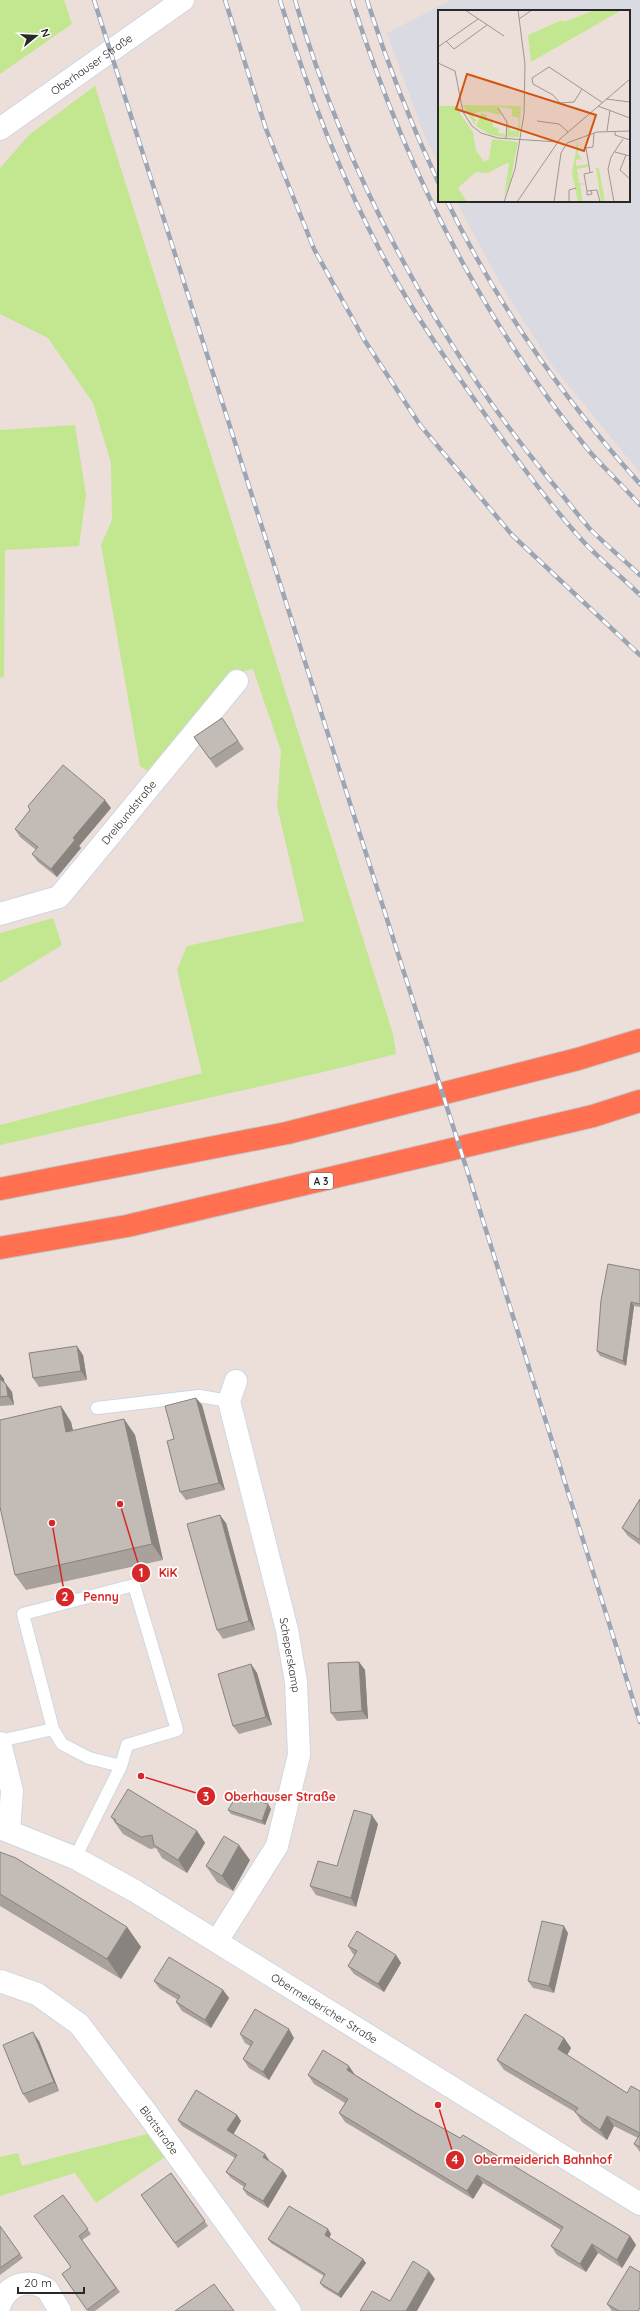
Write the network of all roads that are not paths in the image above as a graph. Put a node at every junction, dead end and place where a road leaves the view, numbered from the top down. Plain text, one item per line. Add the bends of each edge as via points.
1 (183, 0) edge
2 (0, 130) edge
3 (237, 681) dead end
4 (0, 914) edge
5 (640, 1040) edge
6 (640, 1101) edge
7 (0, 1189) edge
8 (0, 1248) edge
9 (236, 1381) dead end
10 (229, 1401) junction
11 (97, 1408) dead end
12 (53, 1729) junction
13 (0, 1742) edge
14 (121, 1766) junction
15 (5, 1830) edge
16 (75, 1858) junction
17 (216, 1941) junction
18 (0, 1982) edge
19 (640, 2204) edge
20 (0, 2305) edge
21 (288, 2309) edge
22 (60, 2311) edge

1 - 2 street, Oberhauser Straße
3 - 4 street, Dreibundstraße via 59,897
5 - 7 highway via 578,1059 287,1133
6 - 8 highway, A 3 via 593,1116 127,1226
9 - 10 street
10 - 11 lane via 199,1396
10 - 17 street, Scheperskamp via 287,1630 296,1682 299,1755 277,1846
12 - 13 lane
12 - 14 lane via 62,1744 89,1758
12 - 14 lane via 23,1614 134,1585 177,1730 127,1745
13 - 15 street via 12,1791
14 - 16 lane
15 - 16 street, Obermeidericher Straße
16 - 17 street, Obermeidericher Straße via 136,1891
17 - 19 street, Obermeidericher Straße
18 - 21 street, Blattstraße via 36,1994 79,2024
20 - 22 street via 6,2293 28,2282 47,2289

